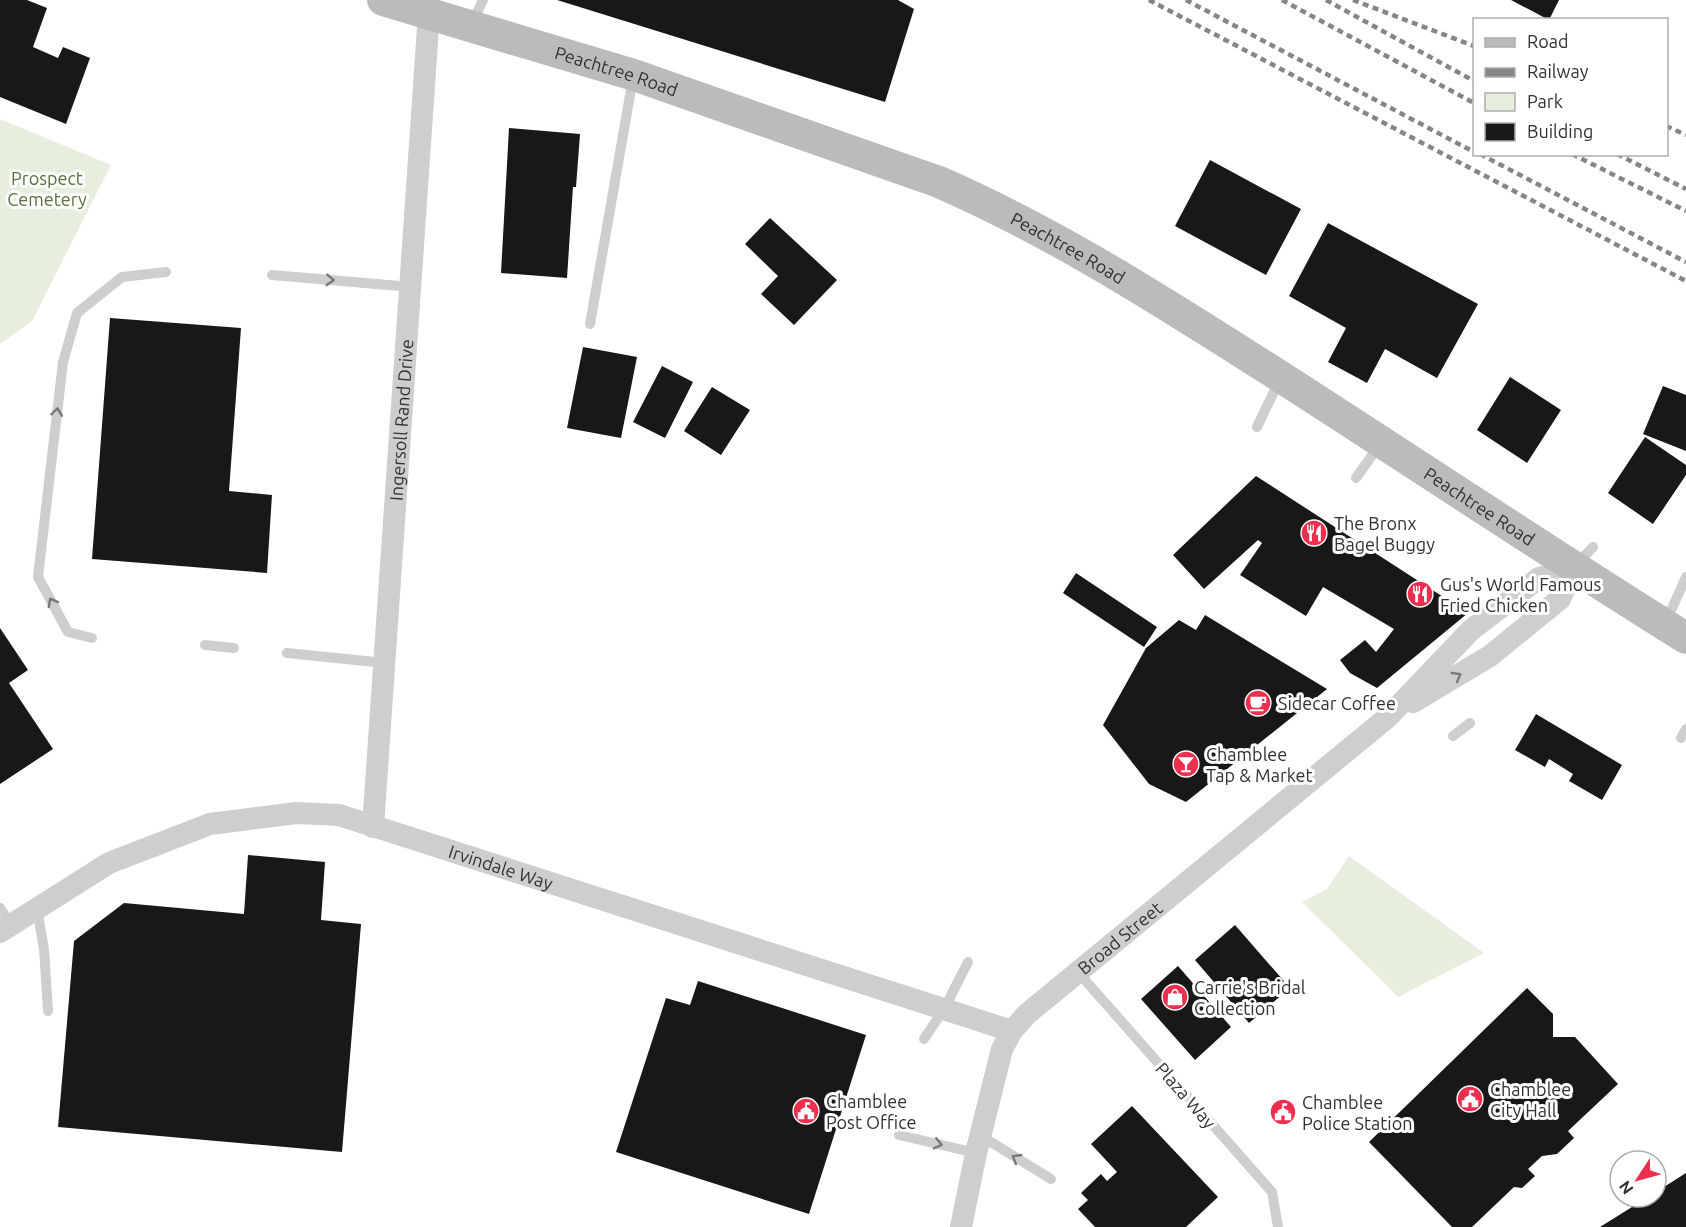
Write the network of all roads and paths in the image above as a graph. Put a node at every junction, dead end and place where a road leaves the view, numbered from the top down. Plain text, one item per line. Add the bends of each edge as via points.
1 (383, 0) edge
2 (429, 13) junction
3 (477, 13) edge
4 (634, 75) junction
5 (166, 272) dead end
6 (272, 275) dead end
7 (411, 287) junction
8 (590, 324) dead end
9 (1281, 377) junction
10 (1257, 427) dead end
11 (1383, 442) junction
12 (1356, 478) dead end
13 (1584, 557) junction
14 (1686, 577) edge
15 (1675, 631) edge
16 (92, 638) dead end
17 (205, 645) dead end
18 (234, 648) dead end
19 (286, 653) dead end
20 (385, 663) junction
21 (1388, 717) junction
22 (1470, 723) dead end
23 (1453, 736) dead end
24 (374, 827) junction
25 (37, 909) junction
26 (4, 922) edge
27 (968, 962) dead end
28 (1077, 971) junction
29 (944, 1009) junction
30 (48, 1011) dead end
31 (1012, 1031) junction
32 (924, 1039) dead end
33 (899, 1135) dead end
34 (978, 1144) junction
35 (1051, 1179) dead end
36 (961, 1227) edge
37 (1278, 1227) edge

1 - 2 street, Peachtree Road
2 - 3 street, Peachtree Road
2 - 7 street, Ingersoll Rand Drive
3 - 4 street, Peachtree Road
4 - 8 lane
4 - 9 street, Peachtree Road via 971,196 1142,288
16 -> 5 lane via 68,632 38,577 63,362 77,313 122,277
6 -> 7 lane
7 - 20 street, Ingersoll Rand Drive
9 - 10 lane
9 - 11 street, Peachtree Road
11 - 12 lane
11 - 13 street, Peachtree Road
13 - 15 street, Peachtree Road
13 - 21 street, Broad Street via 1539,578 1472,630
21 -> 13 street, Broad Street via 1490,657 1560,599
14 - 15 lane
17 - 18 lane
19 - 20 lane
20 - 24 street, Ingersoll Rand Drive
21 - 28 street, Broad Street
22 - 23 lane
24 - 25 street, Irvindale Way via 339,815 296,813 210,824 109,863
24 - 29 street, Irvindale Way
25 - 26 street, Irvindale Way
25 - 30 lane
27 - 29 lane
28 - 31 street, Broad Street
28 - 37 lane, Plaza Way via 1272,1192
29 - 31 street, Irvindale Way
29 - 32 lane
31 - 34 street, Broad Street via 1002,1049
33 -> 34 lane
35 -> 34 lane
34 - 36 street, Broad Street

